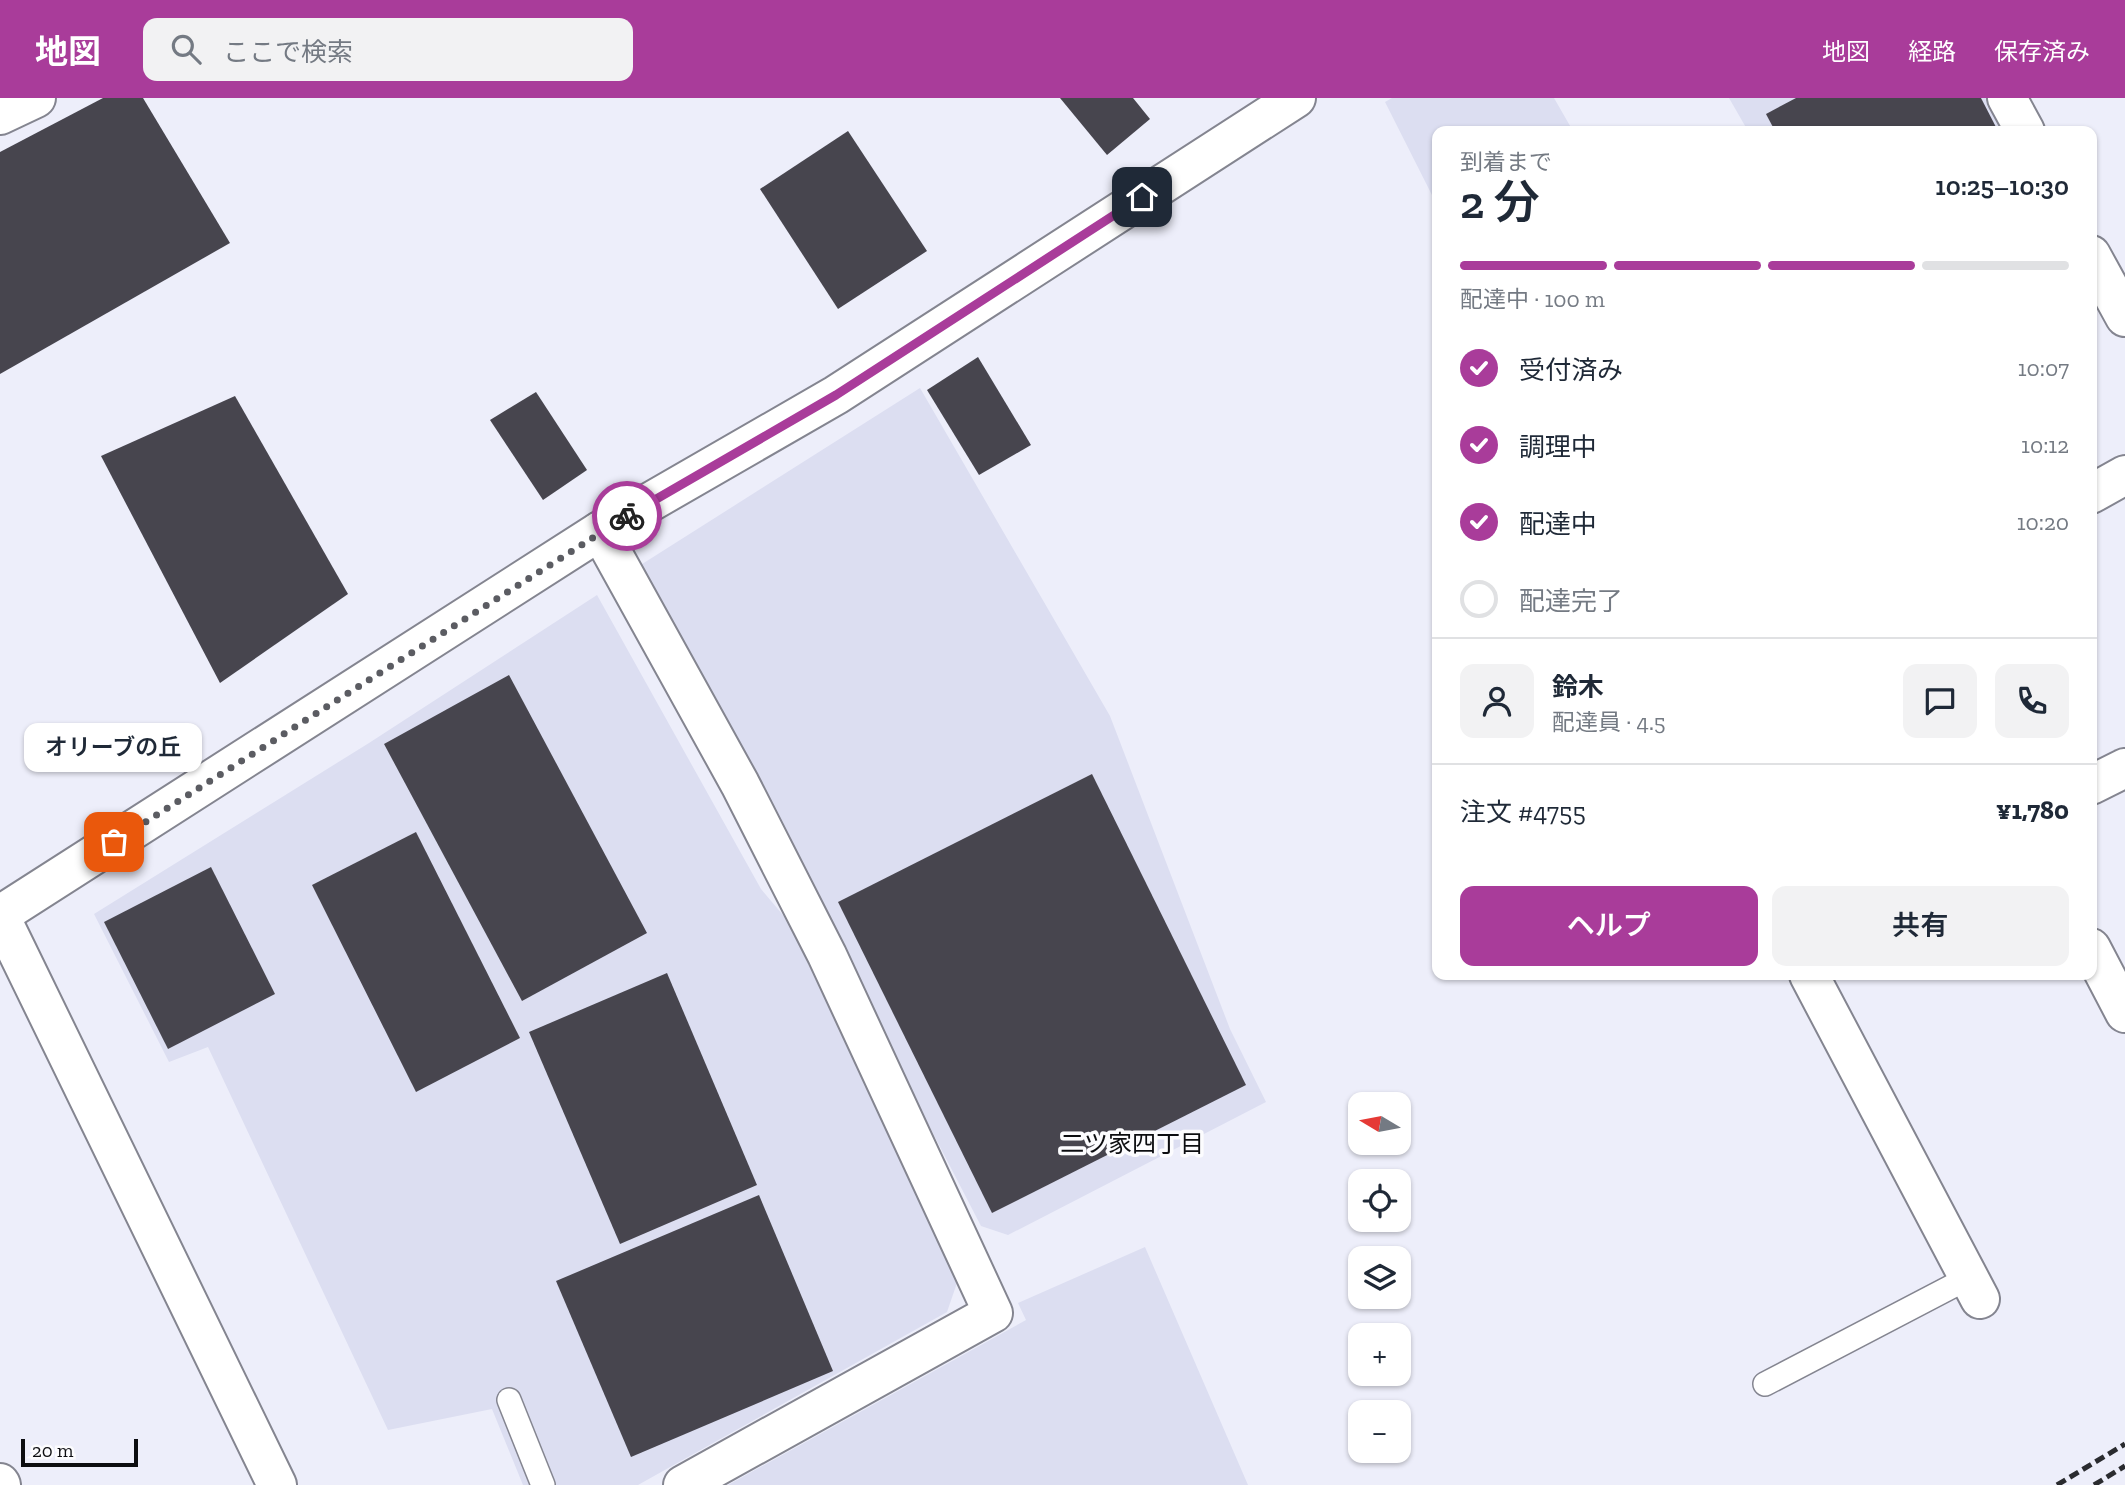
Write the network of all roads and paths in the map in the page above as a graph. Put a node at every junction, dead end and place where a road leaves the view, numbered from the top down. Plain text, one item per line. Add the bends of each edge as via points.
1 (36, 98) edge
2 (1296, 98) edge
3 (2007, 98) edge
4 (0, 115) edge
5 (2022, 126) edge
6 (2097, 271) edge
7 (2111, 311) edge
8 (2125, 475) edge
9 (2097, 491) edge
10 (600, 531) junction
11 (2125, 768) edge
12 (2097, 782) edge
13 (0, 915) edge
14 (2097, 959) edge
15 (1812, 980) edge
16 (2125, 1013) edge
17 (1974, 1288) joint
18 (1765, 1384) dead end
19 (509, 1400) dead end
20 (276, 1485) edge
21 (543, 1485) edge
22 (683, 1485) edge

1 - 4 street
2 - 10 street via 836,395
3 - 5 street
6 - 7 street
8 - 9 street
10 - 13 street
10 - 22 street via 740,784 821,943 993,1313
11 - 12 street
13 - 20 street
14 - 16 street
15 - 17 street
17 - 18 lane
19 - 21 lane

